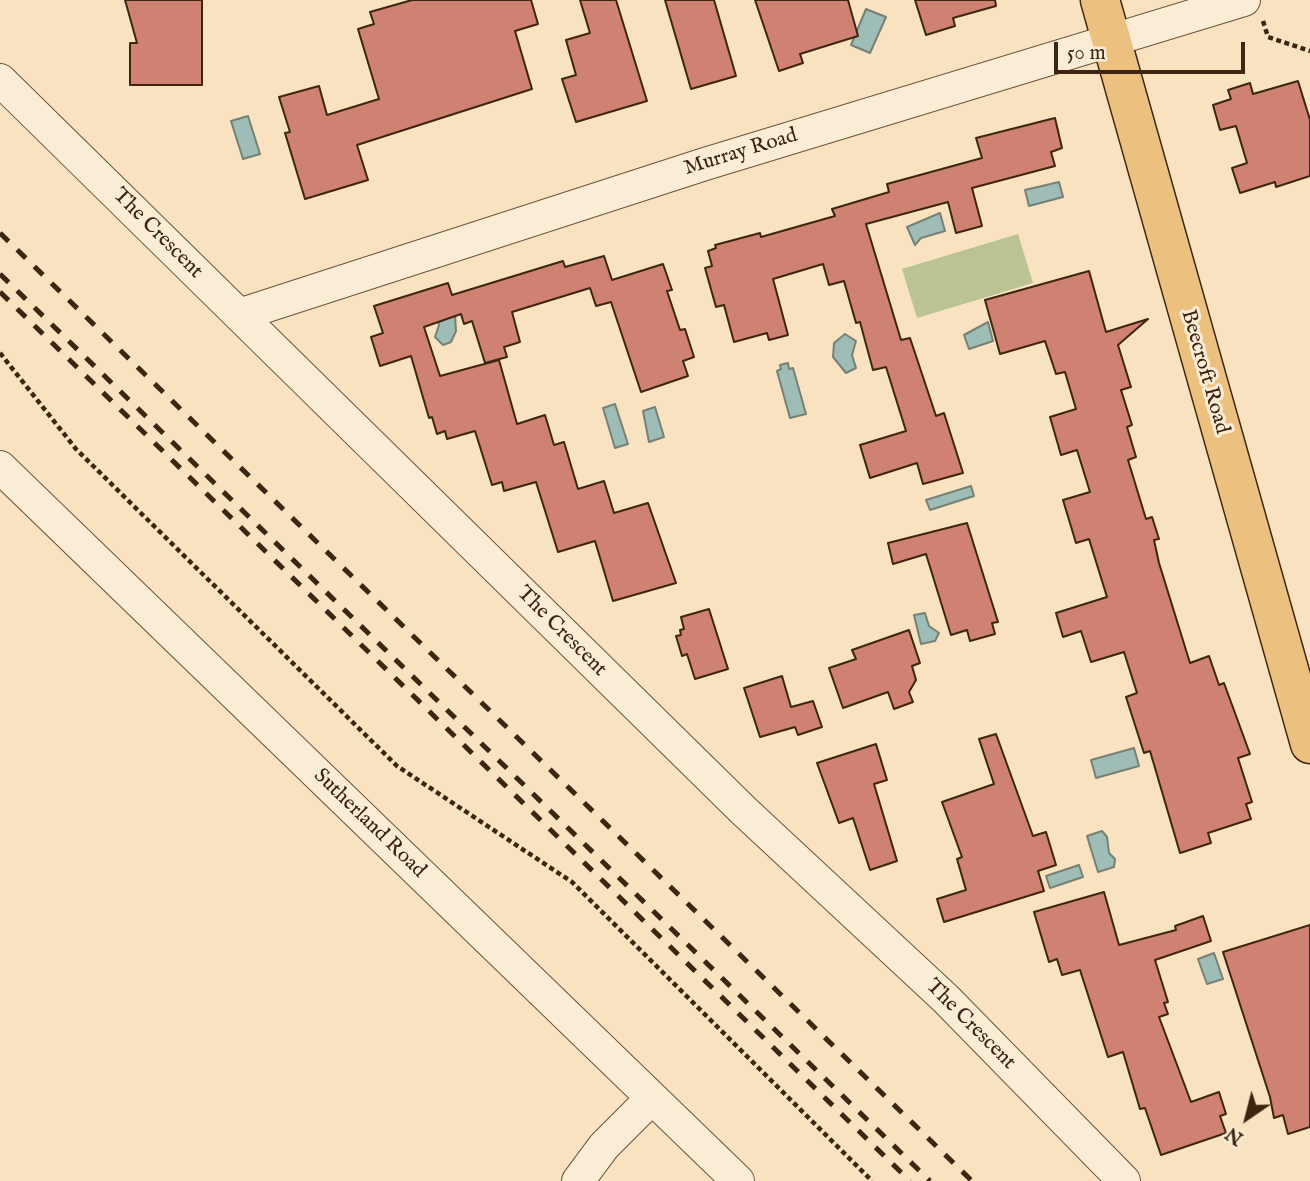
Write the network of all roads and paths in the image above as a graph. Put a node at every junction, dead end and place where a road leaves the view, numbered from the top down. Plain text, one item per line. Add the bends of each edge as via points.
1 (1100, 0) edge
2 (1252, 6) edge
3 (1111, 39) junction
4 (1310, 51) edge
5 (0, 80) edge
6 (239, 315) junction
7 (0, 353) edge
8 (0, 467) edge
9 (1310, 744) edge
10 (652, 1098) junction
11 (578, 1181) edge
12 (738, 1181) edge
13 (872, 1181) edge
14 (1124, 1181) edge

1 - 3 main road, Beecroft Road
2 - 3 street, Murray Road
2 - 4 path via 1268,37
3 - 6 street, Murray Road
3 - 9 main road, Beecroft Road
5 - 6 street, The Crescent
6 - 14 street, The Crescent via 744,811 946,999
7 - 13 path via 76,449 397,766 572,882
8 - 10 street, Sutherland Road
10 - 11 street via 604,1146
10 - 12 street, Sutherland Road

